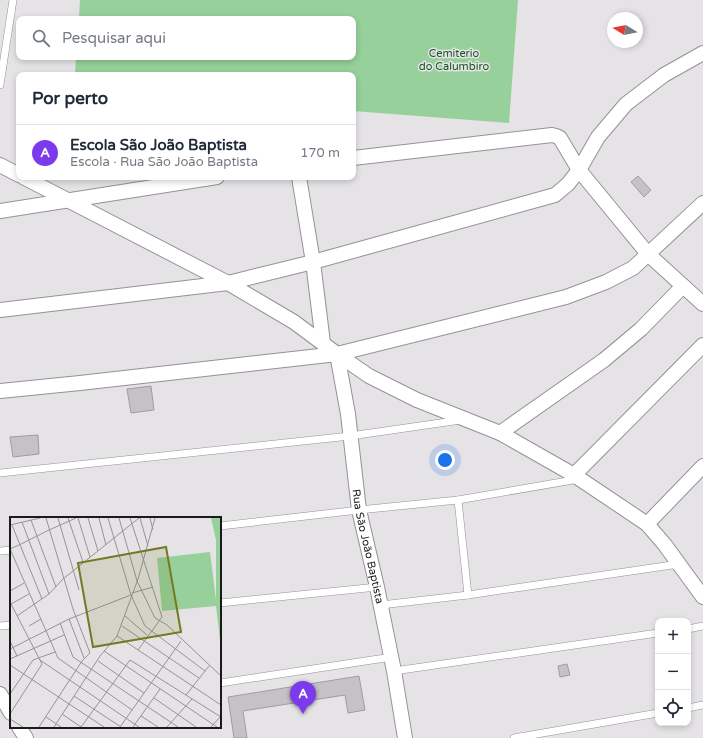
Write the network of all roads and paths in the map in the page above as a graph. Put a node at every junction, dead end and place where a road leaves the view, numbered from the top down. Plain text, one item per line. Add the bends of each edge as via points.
1 (13, 0) edge
2 (703, 53) edge
3 (0, 85) edge
4 (356, 158) edge
5 (0, 165) edge
6 (579, 170) junction
7 (16, 173) edge
8 (29, 180) edge
9 (198, 180) edge
10 (299, 180) edge
11 (70, 200) junction
12 (703, 203) edge
13 (0, 211) edge
14 (648, 254) junction
15 (313, 262) junction
16 (228, 283) junction
17 (684, 286) junction
18 (703, 304) edge
19 (0, 310) edge
20 (323, 343) junction
21 (703, 345) edge
22 (337, 354) junction
23 (0, 391) edge
24 (465, 419) junction
25 (500, 433) junction
26 (350, 436) junction
27 (703, 466) edge
28 (0, 473) edge
29 (577, 477) junction
30 (458, 500) junction
31 (359, 510) junction
32 (647, 524) junction
33 (221, 526) edge
34 (10, 550) edge
35 (0, 551) edge
36 (679, 564) junction
37 (377, 587) junction
38 (468, 595) junction
39 (703, 597) edge
40 (221, 603) edge
41 (381, 606) junction
42 (10, 625) edge
43 (0, 626) edge
44 (703, 626) edge
45 (691, 628) edge
46 (655, 633) edge
47 (392, 657) junction
48 (394, 671) junction
49 (221, 683) edge
50 (3, 696) edge
51 (703, 705) edge
52 (691, 707) edge
53 (10, 711) edge
54 (655, 714) edge
55 (20, 728) edge
56 (26, 738) edge
57 (405, 738) edge
58 (514, 738) edge

1 - 3 lane
2 - 6 street via 664,74 626,104 598,137
4 - 6 street via 552,135 560,138
5 - 7 street
6 - 14 street
6 - 15 street via 555,196
8 - 11 street
9 - 11 street
10 - 15 street
11 - 13 street
11 - 16 street
12 - 14 street
14 - 17 street
14 - 22 street via 633,268 606,282 566,297
15 - 16 street
15 - 20 street
16 - 19 street
16 - 20 street via 294,322
17 - 18 street
17 - 25 street via 641,329 604,360
20 - 22 street
21 - 29 street
22 - 23 street
22 - 24 street via 369,376 417,400
22 - 26 street, Rua São João Baptista
24 - 25 street
24 - 26 lane
25 - 29 street
26 - 28 lane
26 - 31 street, Rua São João Baptista
27 - 32 street
29 - 30 lane
29 - 32 street
30 - 31 lane
30 - 38 lane
31 - 33 lane
31 - 37 street, Rua São João Baptista
32 - 36 street
34 - 35 lane
36 - 38 lane
36 - 39 street
37 - 40 lane
37 - 41 street, Rua São João Baptista
38 - 41 lane
41 - 47 street, Rua São João Baptista
42 - 43 lane
44 - 45 lane
46 - 48 lane
47 - 48 street, Rua São João Baptista
47 - 49 lane
48 - 57 street, Rua São João Baptista
50 - 53 street
51 - 52 lane
54 - 58 lane
55 - 56 street

